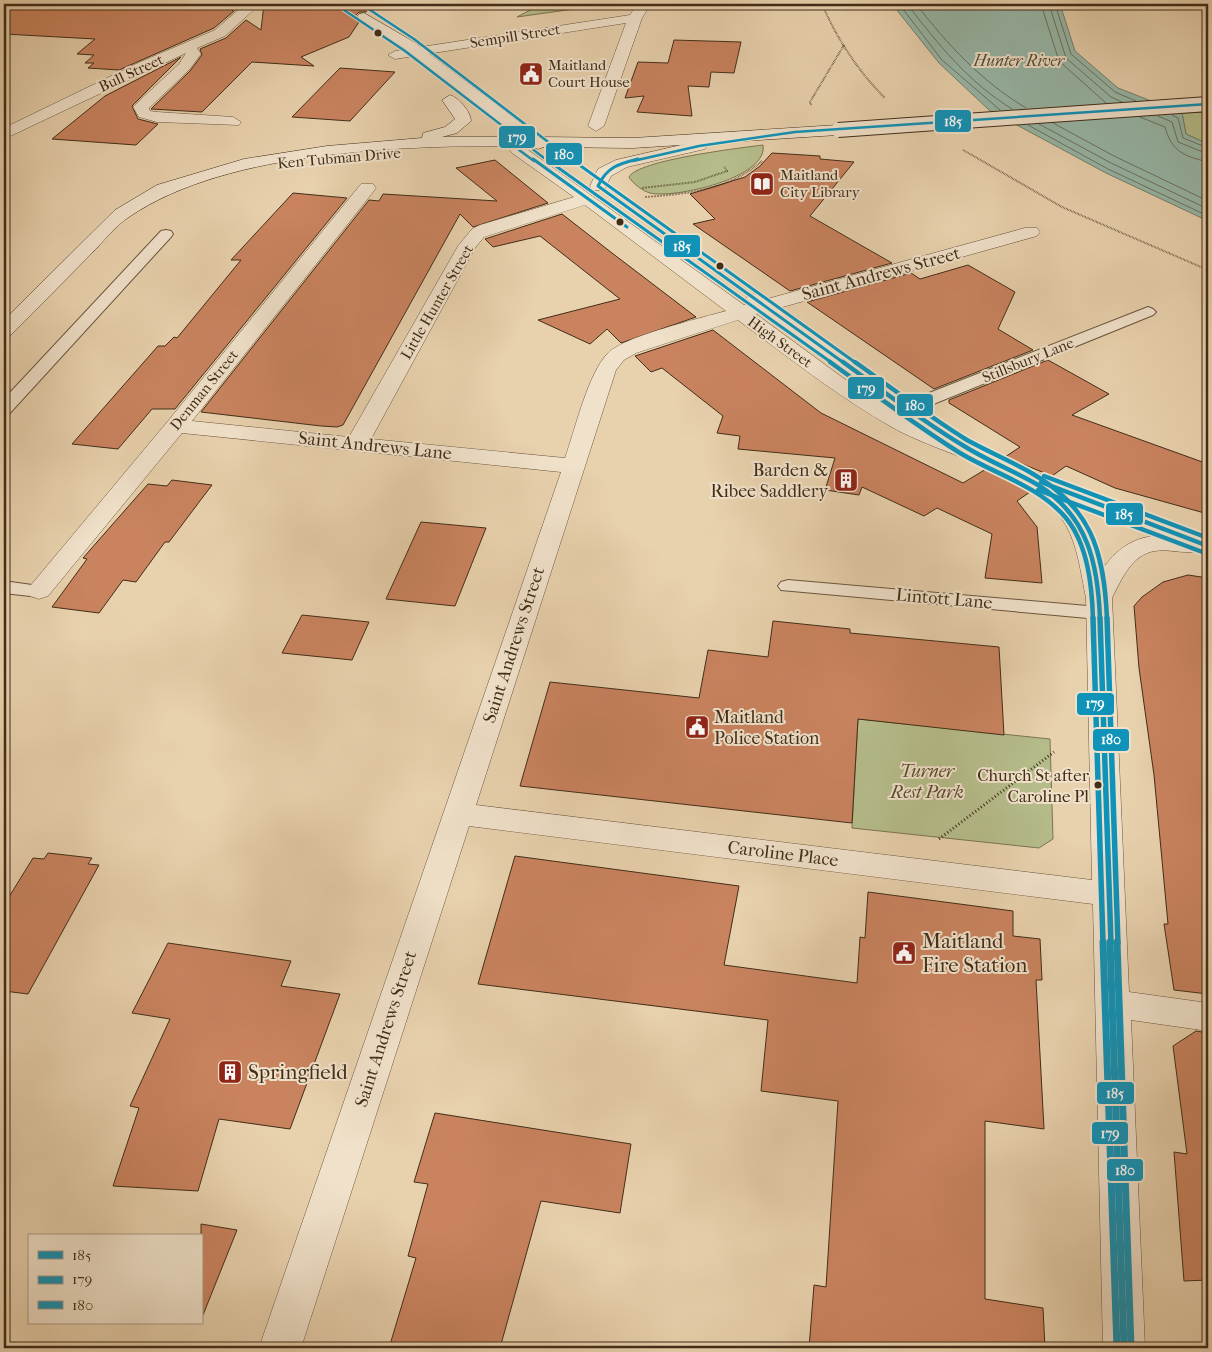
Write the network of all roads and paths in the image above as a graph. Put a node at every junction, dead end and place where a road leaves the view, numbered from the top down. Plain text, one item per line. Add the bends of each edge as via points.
1 (180, 4) edge
2 (253, 4) edge
3 (348, 4) edge
4 (643, 4) edge
5 (822, 4) edge
6 (212, 5) dead end
7 (364, 17) junction
8 (635, 18) junction
9 (844, 45) junction
10 (186, 48) junction
11 (417, 52) junction
12 (395, 55) junction
13 (886, 99) dead end
14 (450, 100) junction
15 (1208, 104) edge
16 (814, 111) dead end
17 (234, 122) dead end
18 (596, 126) dead end
19 (795, 132) junction
20 (4, 134) edge
21 (512, 146) junction
22 (541, 146) junction
23 (699, 146) junction
24 (958, 148) dead end
25 (291, 155) junction
26 (764, 158) dead end
27 (724, 166) dead end
28 (368, 188) dead end
29 (641, 188) dead end
30 (164, 189) junction
31 (592, 193) junction
32 (645, 197) dead end
33 (655, 228) junction
34 (1032, 232) dead end
35 (635, 233) junction
36 (166, 234) dead end
37 (1208, 270) edge
38 (752, 310) junction
39 (1148, 312) dead end
40 (4, 331) edge
41 (4, 409) edge
42 (917, 416) junction
43 (176, 426) junction
44 (356, 445) junction
45 (979, 455) junction
46 (574, 466) junction
47 (1020, 474) junction
48 (1208, 546) edge
49 (1208, 550) edge
50 (788, 586) dead end
51 (4, 587) edge
52 (39, 590) joint
53 (1099, 605) junction
54 (1054, 752) dead end
55 (458, 814) junction
56 (934, 843) dead end
57 (1108, 894) junction
58 (1114, 1004) junction
59 (1208, 1017) edge
60 (280, 1348) edge
61 (1124, 1348) edge

1 - 6 path
2 - 10 street, Bull Street via 220,33
3 - 7 street, High Street
4 - 8 street
5 - 9 path
7 - 11 street, High Street
7 - 12 street, High Street via 372,24 381,44
8 - 11 street, Sempill Street
8 - 18 street
9 - 13 path
9 - 16 path via 810,102
10 - 17 street via 194,54 141,107 144,114
10 - 20 street, Bull Street
11 - 12 street, Sempill Street
11 - 22 street, High Street
12 - 14 street, High Street
14 - 21 street, High Street
14 - 25 street via 463,116 463,121 459,126 436,135
15 - 19 street, bridge
19 - 22 street
19 - 23 street
21 - 22 street
21 - 25 street, Ken Tubman Drive via 386,145
21 - 30 street, Ken Tubman Drive via 315,158 254,166
21 - 31 street, High Street
22 - 23 street via 628,152
22 - 31 street, High Street
23 - 31 street via 622,163 604,173
24 - 37 path via 1062,207
25 - 30 street, Ken Tubman Drive via 212,172
26 - 32 path via 747,174 727,183 680,194
27 - 29 path via 727,171 695,182
28 - 43 street, Denman Street
30 - 40 street, Ken Tubman Drive via 143,199 106,226
31 - 33 street, High Street
31 - 35 street, High Street
31 - 44 street, Little Hunter Street via 478,233 467,246
33 - 35 street
33 - 38 street, High Street
34 - 38 street, Saint Andrews Street
35 - 38 street, High Street
36 - 41 lane
38 - 42 street, High Street
38 - 45 street, High Street via 842,388 873,408 900,423
38 - 46 street, Saint Andrews Street via 624,349 614,356 606,370
39 - 42 lane, Stillsbury Lane via 930,399 917,408
42 - 45 street, High Street
43 - 44 street, Saint Andrews Lane
43 - 52 street, Denman Street
44 - 46 street, Saint Andrews Lane
45 - 47 street, High Street
46 - 55 street, Saint Andrews Street
47 - 48 street, High Street
47 - 53 street via 1057,499 1080,526 1091,556
49 - 53 street via 1159,543 1129,551 1110,576
50 - 53 lane, Lintott Lane
51 - 52 lane
53 - 57 street
54 - 56 path
55 - 57 street, Caroline Place
55 - 60 street, Saint Andrews Street
57 - 58 street
58 - 59 street
58 - 61 street

